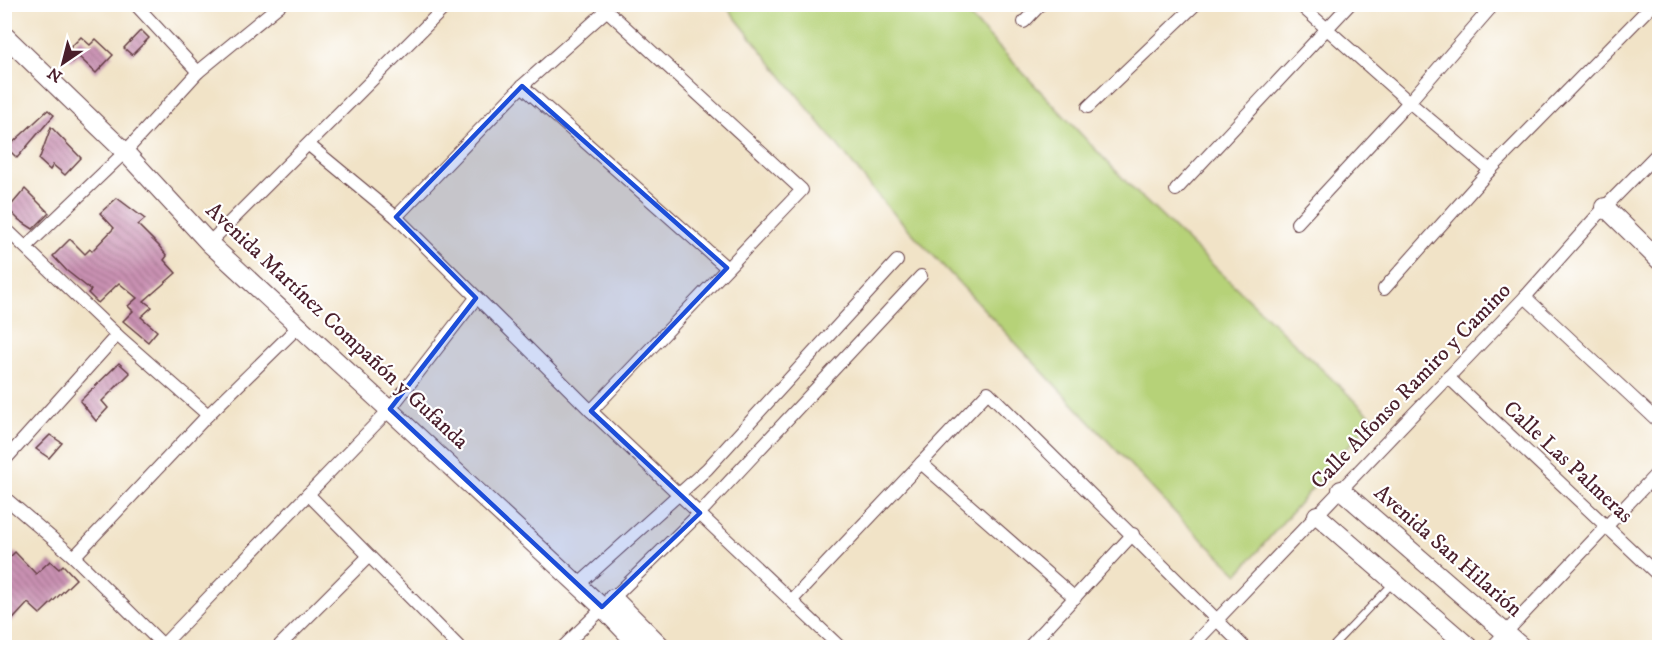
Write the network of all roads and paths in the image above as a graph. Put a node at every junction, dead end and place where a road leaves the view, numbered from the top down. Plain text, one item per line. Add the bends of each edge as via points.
1 (135, 4) edge
2 (448, 4) edge
3 (1041, 4) edge
4 (1196, 4) edge
5 (1299, 4) edge
6 (1350, 4) edge
7 (1494, 4) edge
8 (1653, 4) edge
9 (273, 7) edge
10 (603, 8) edge
11 (1024, 22) dead end
12 (1327, 29) junction
13 (4, 35) edge
14 (198, 72) junction
15 (522, 86) junction
16 (1409, 102) junction
17 (1088, 107) dead end
18 (309, 145) junction
19 (125, 152) junction
20 (1659, 152) edge
21 (1490, 170) junction
22 (1176, 190) dead end
23 (1605, 207) junction
24 (396, 217) junction
25 (1297, 223) dead end
26 (4, 227) edge
27 (209, 243) junction
28 (26, 247) junction
29 (897, 261) dead end
30 (1659, 261) edge
31 (727, 268) junction
32 (921, 276) dead end
33 (1384, 289) dead end
34 (1525, 297) junction
35 (476, 298) junction
36 (298, 327) junction
37 (117, 335) junction
38 (1448, 377) junction
39 (390, 409) junction
40 (591, 411) junction
41 (208, 415) junction
42 (1659, 423) edge
43 (4, 461) edge
44 (921, 463) junction
45 (1659, 470) edge
46 (1341, 490) junction
47 (308, 494) junction
48 (680, 495) junction
49 (4, 497) edge
50 (700, 513) junction
51 (1317, 515) junction
52 (1606, 526) junction
53 (1133, 534) junction
54 (369, 556) junction
55 (74, 557) junction
56 (1659, 577) edge
57 (1394, 582) junction
58 (578, 585) junction
59 (1076, 598) junction
60 (792, 600) junction
61 (608, 602) junction
62 (1217, 621) junction
63 (1506, 632) junction
64 (163, 647) edge
65 (277, 648) edge
66 (460, 648) edge
67 (562, 648) edge
68 (642, 648) edge
69 (663, 648) edge
70 (841, 648) edge
71 (1028, 648) edge
72 (1190, 648) edge
73 (1245, 648) edge
74 (1331, 648) edge
75 (1470, 648) edge
76 (1491, 648) edge
77 (1523, 648) edge

1 - 14 street
2 - 18 street
3 - 11 street
4 - 17 street
5 - 12 street
6 - 12 street
7 - 16 street
8 - 21 street
9 - 14 street
10 - 15 street
10 - 31 street via 802,190
12 - 16 street
12 - 22 street
13 - 19 street, Avenida Martínez Compañón y Gufanda
14 - 19 street
15 - 24 street
15 - 31 street
16 - 21 street
16 - 25 street
18 - 24 street
18 - 27 street
19 - 27 street, Avenida Martínez Compañón y Gufanda
19 - 28 street
20 - 23 street, Calle Alfonso Ramiro y Camino
21 - 33 street
23 - 30 street
23 - 34 street, Calle Alfonso Ramiro y Camino
24 - 35 street
26 - 28 street
27 - 36 street, Avenida Martínez Compañón y Gufanda
28 - 37 street
29 - 48 street
31 - 40 street
32 - 50 street
34 - 38 street, Calle Alfonso Ramiro y Camino
34 - 42 street
35 - 39 street
35 - 40 street
36 - 39 street, Avenida Martínez Compañón y Gufanda
36 - 41 street
37 - 41 street
37 - 43 street
38 - 46 street, Calle Alfonso Ramiro y Camino
38 - 52 street, Calle Las Palmeras
39 - 47 street
39 - 58 street, Avenida Martínez Compañón y Gufanda
40 - 48 street
41 - 55 street
44 - 53 street via 988,392
44 - 59 street
44 - 60 street
45 - 52 street
46 - 51 street, Calle Alfonso Ramiro y Camino
46 - 63 street, Avenida San Hilarión
47 - 54 street
47 - 64 street
48 - 50 street
48 - 58 street
49 - 55 street
50 - 60 street
50 - 61 street
51 - 57 street
51 - 62 street, Calle Alfonso Ramiro y Camino
52 - 56 street, Calle Las Palmeras
52 - 63 street
53 - 59 street
53 - 62 street
54 - 65 street
54 - 66 street
55 - 64 street
57 - 74 lane
57 - 75 street
58 - 61 street, Avenida Martínez Compañón y Gufanda
59 - 71 street
60 - 70 street
61 - 67 street
61 - 68 street, Avenida Martínez Compañón y Gufanda
61 - 69 street, Avenida Martínez Compañón y Gufanda
62 - 72 street, Calle Alfonso Ramiro y Camino
62 - 73 street
63 - 76 street
63 - 77 street, Avenida San Hilarión

